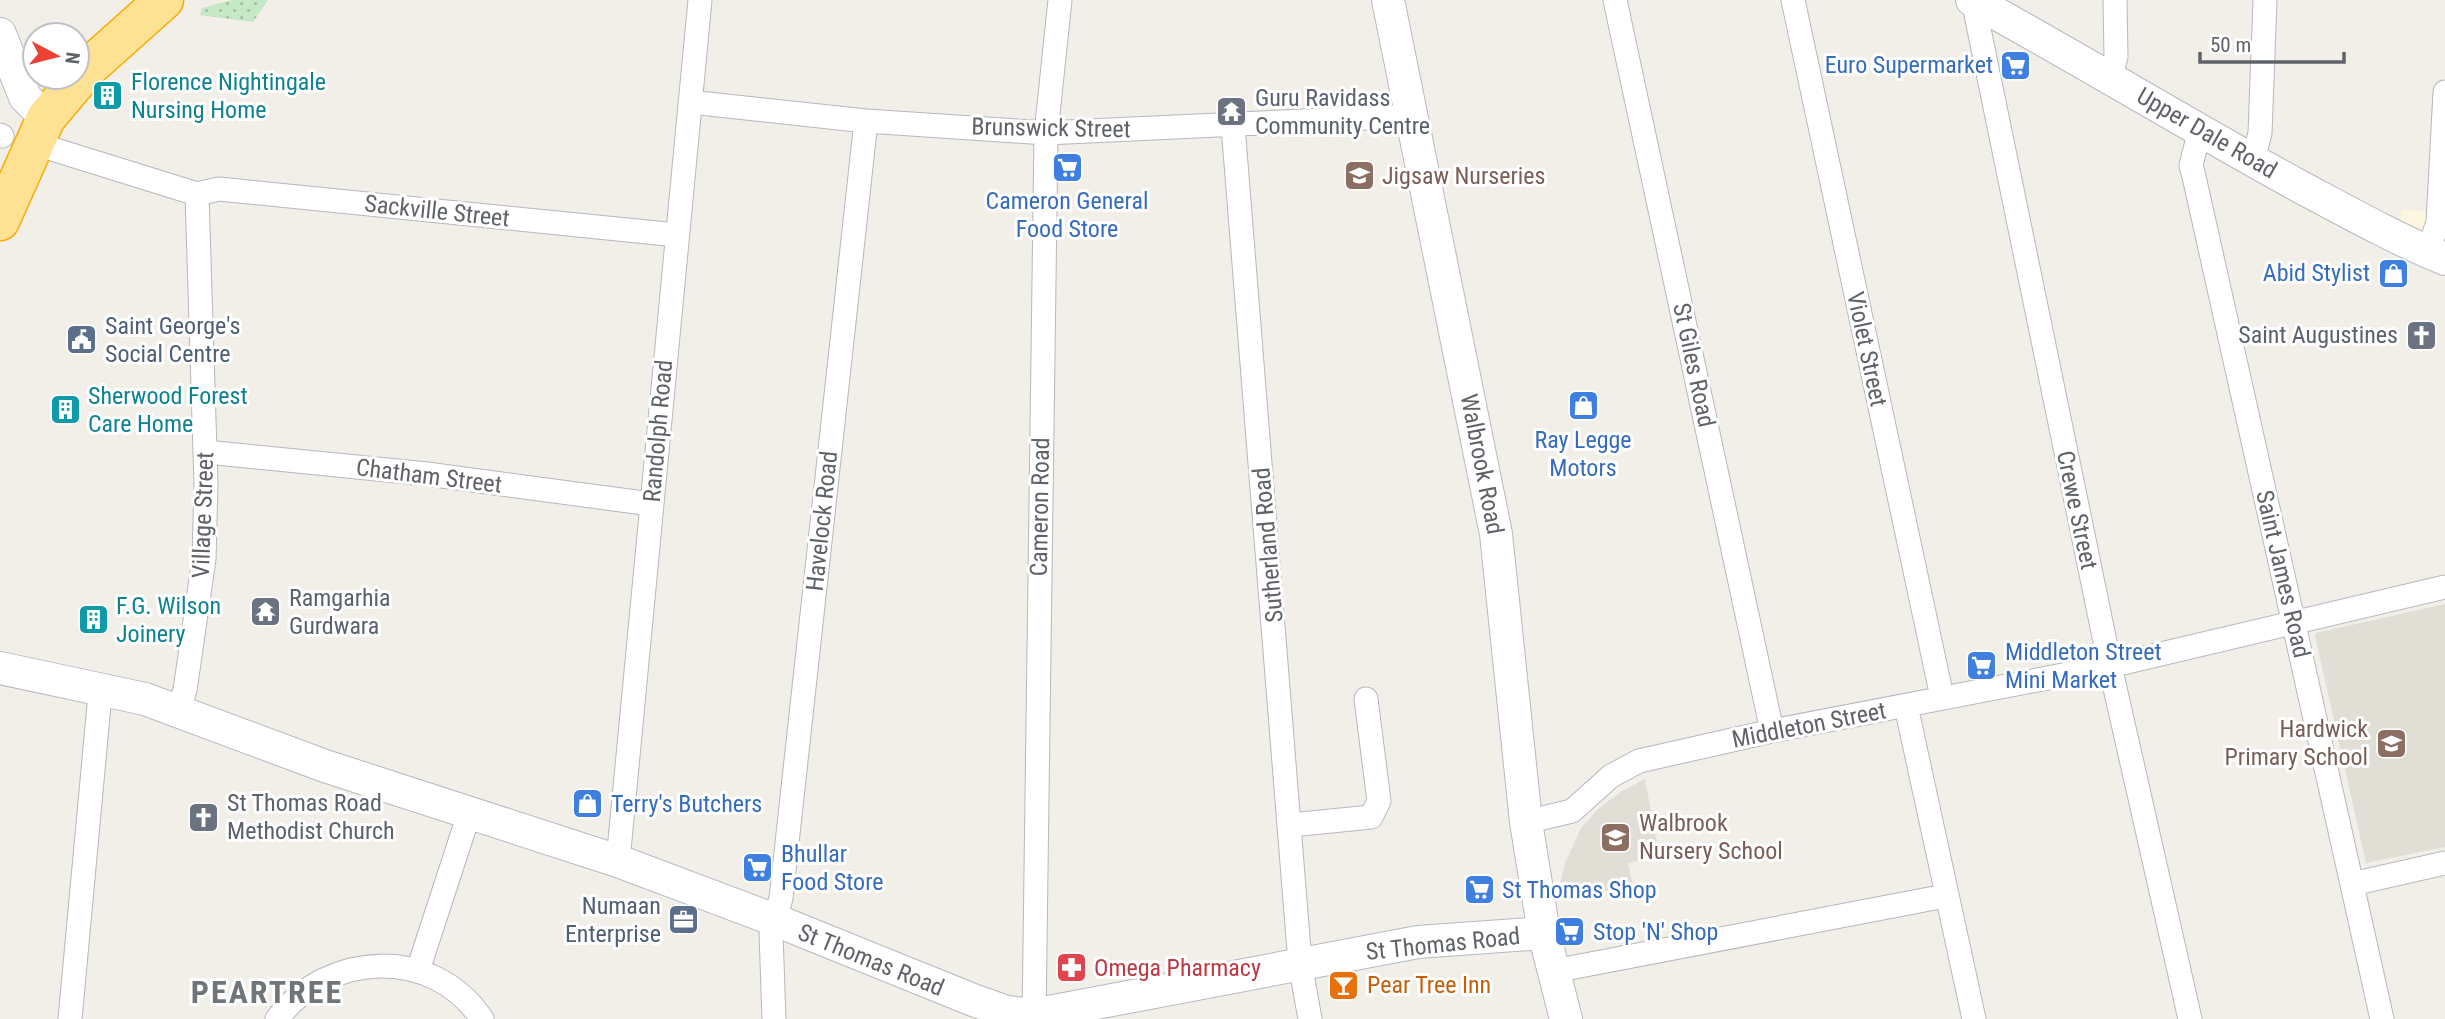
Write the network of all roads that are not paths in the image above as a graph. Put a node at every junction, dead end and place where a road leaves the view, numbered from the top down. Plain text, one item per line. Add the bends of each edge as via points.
1 (164, 0) edge
2 (700, 0) edge
3 (1060, 0) edge
4 (1388, 0) edge
5 (1615, 0) edge
6 (1793, 0) edge
7 (1973, 0) edge
8 (2115, 0) edge
9 (2265, 0) edge
10 (0, 34) edge
11 (2111, 76) junction
12 (2445, 92) edge
13 (690, 102) junction
14 (1412, 116) junction
15 (866, 121) junction
16 (1233, 126) junction
17 (2200, 130) junction
18 (20, 133) edge
19 (1046, 133) junction
20 (2253, 161) junction
21 (197, 194) junction
22 (0, 221) edge
23 (677, 235) junction
24 (2436, 256) edge
25 (206, 452) junction
26 (652, 504) junction
27 (2445, 587) edge
28 (2294, 621) junction
29 (2110, 666) junction
30 (0, 668) edge
31 (103, 689) junction
32 (1942, 697) junction
33 (1366, 699) dead end
34 (1906, 706) junction
35 (178, 711) junction
36 (1772, 731) junction
37 (469, 814) junction
38 (1526, 822) junction
39 (1291, 825) junction
40 (618, 861) junction
41 (2445, 863) edge
42 (2352, 884) junction
43 (1945, 896) junction
44 (775, 920) junction
45 (1544, 933) junction
46 (1300, 963) junction
47 (418, 970) junction
48 (1554, 971) junction
49 (1033, 1017) edge
50 (70, 1019) edge
51 (276, 1019) edge
52 (482, 1019) edge
53 (774, 1019) edge
54 (1310, 1019) edge
55 (1566, 1019) edge
56 (1974, 1019) edge
57 (2190, 1019) edge
58 (2382, 1019) edge

1 - 18 highway
2 - 13 street, Randolph Road
3 - 19 street, Cameron Road
4 - 14 street, Walbrook Road
5 - 36 street, St Giles Road
6 - 32 street, Violet Street
7 - 11 street, Upper Dale Road
7 - 29 street, Crewe Street
8 - 11 street via 2116,57
9 - 20 street via 2260,134
10 - 18 street via 25,97
11 - 17 street, Upper Dale Road
12 - 24 street
13 - 15 street, Brunswick Street
13 - 23 street, Randolph Road
14 - 16 street, Brunswick Street
14 - 38 street, Walbrook Road via 1496,534
15 - 19 street, Brunswick Street
15 - 44 street, Havelock Road
16 - 19 street, Brunswick Street
16 - 39 street, Sutherland Road
17 - 20 street, Upper Dale Road
17 - 28 street, Saint James Road via 2191,165
18 - 21 street
18 - 22 highway
19 - 49 street, Cameron Road
20 - 24 street, Upper Dale Road
21 - 23 street, Sackville Street via 219,189
21 - 25 street, Village Street
23 - 26 street, Randolph Road
25 - 26 street, Chatham Street
25 - 35 street, Village Street via 204,559
26 - 40 street, Randolph Road
27 - 28 street, Middleton Street
28 - 29 street, Middleton Street
28 - 42 street, Saint James Road
29 - 32 street, Middleton Street
29 - 57 street, Crewe Street
30 - 31 street, St Thomas Road
31 - 35 street, St Thomas Road
31 - 50 street
32 - 34 street, Middleton Street
33 - 39 street via 1379,801 1371,817
34 - 36 street, Middleton Street
34 - 43 street
35 - 37 street, St Thomas Road
36 - 38 street, Middleton Street via 1639,761 1611,776 1572,811
37 - 40 street, St Thomas Road
37 - 47 street
38 - 45 street, Walbrook Road
39 - 46 street, Sutherland Road
40 - 44 street, St Thomas Road
41 - 42 street
42 - 58 street, Saint James Road
43 - 48 street
43 - 56 street
44 - 49 street, St Thomas Road via 948,991
44 - 53 street, Havelock Road via 771,944
45 - 46 street, St Thomas Road via 1418,942
45 - 48 street, St Thomas Road
46 - 49 street, St Thomas Road
46 - 54 street, Sutherland Road
47 - 51 street via 380,965 338,973 297,997
47 - 52 street via 456,990
48 - 55 street, St Thomas Road

